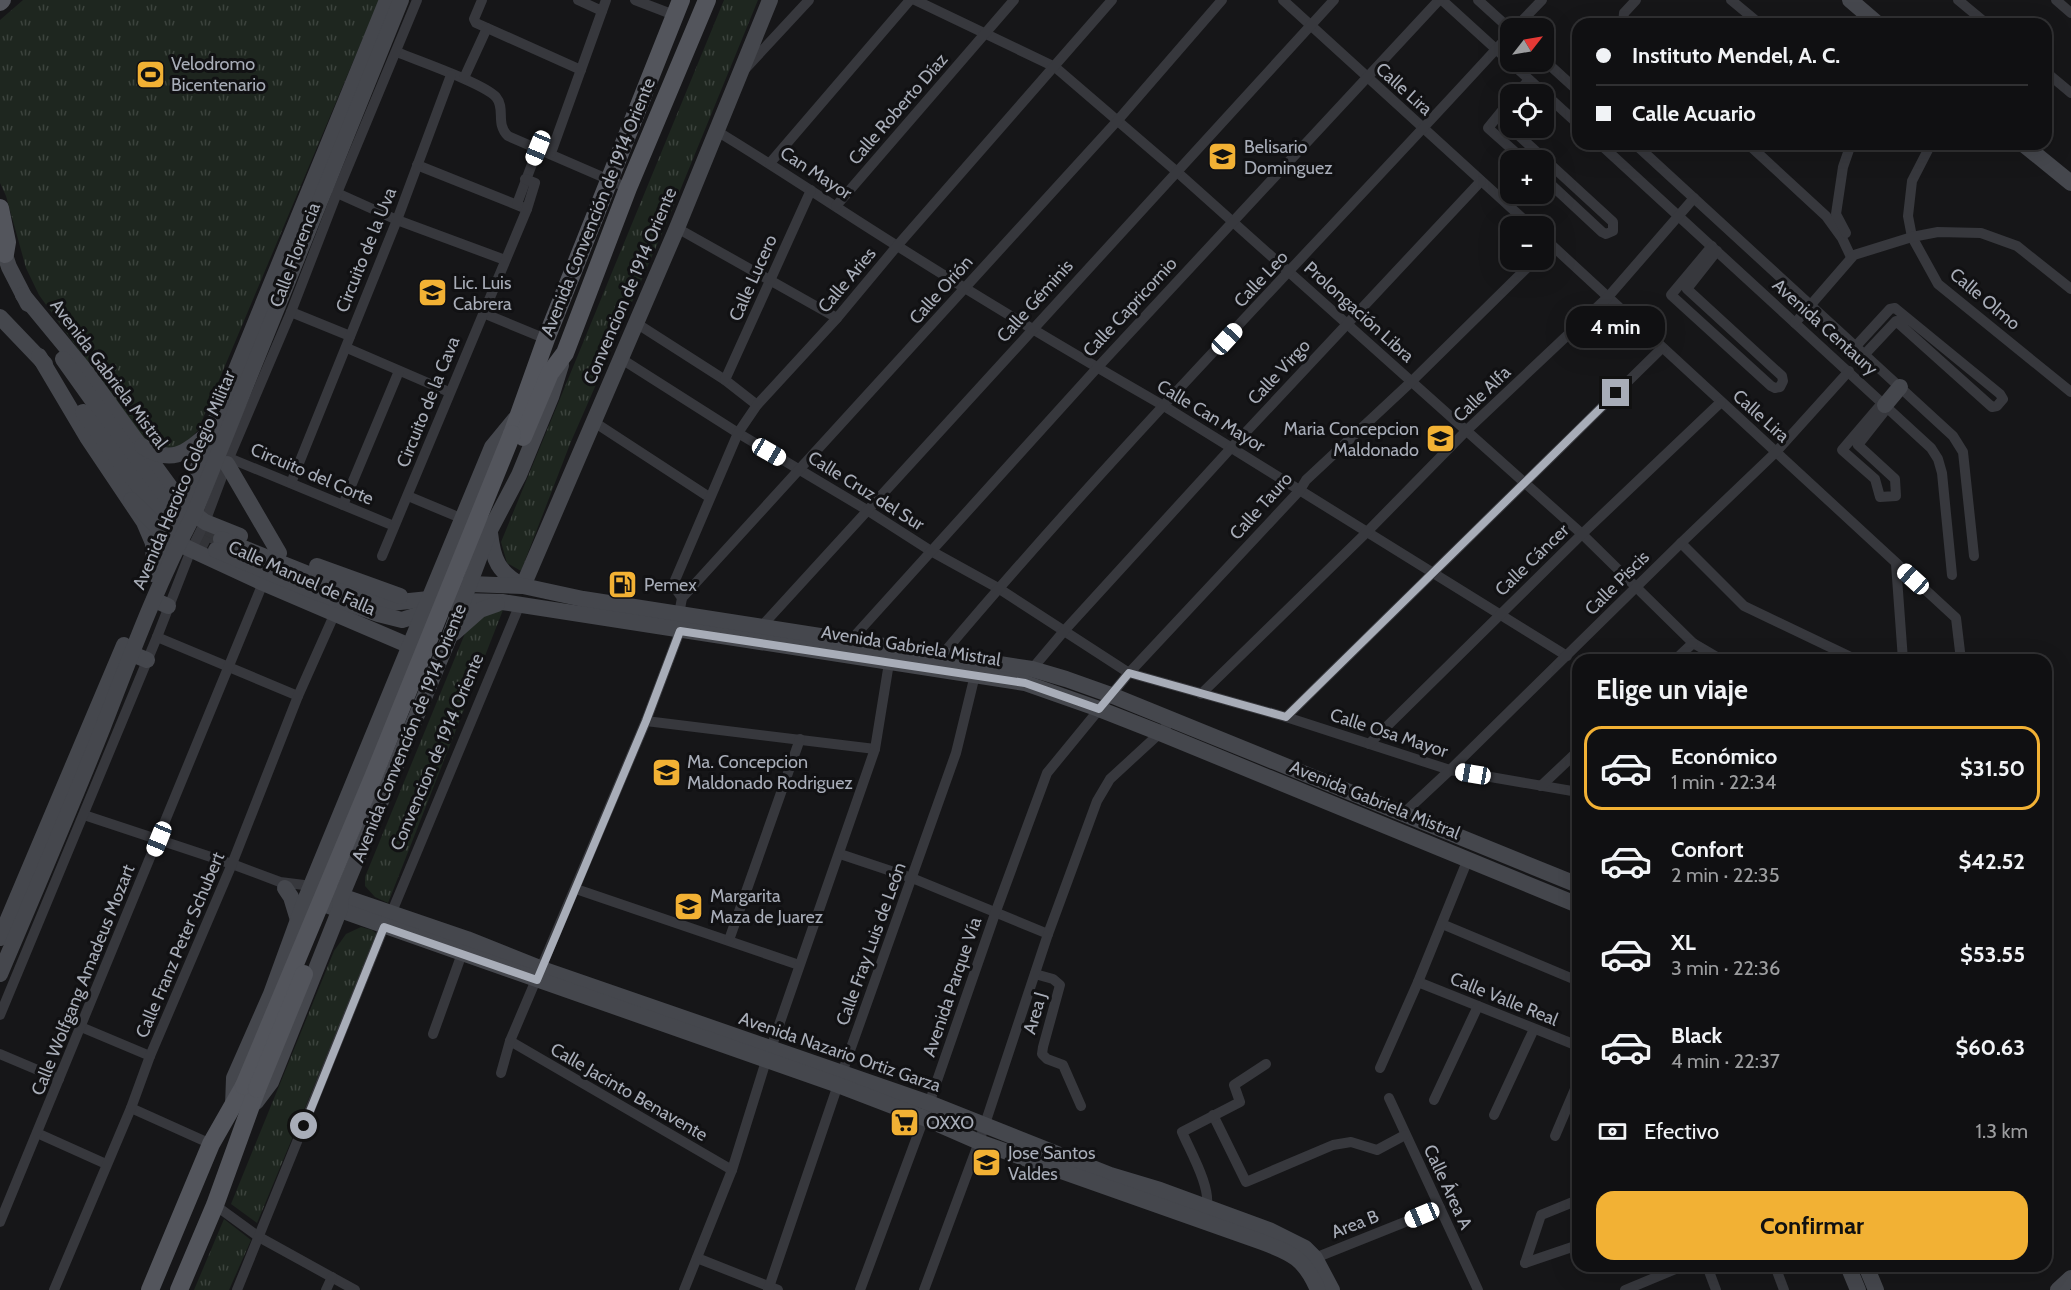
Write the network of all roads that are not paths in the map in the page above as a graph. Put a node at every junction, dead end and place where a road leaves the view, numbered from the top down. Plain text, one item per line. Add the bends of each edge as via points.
1 (387, 0) edge
2 (400, 0) edge
3 (417, 0) edge
4 (482, 0) edge
5 (578, 0) edge
6 (635, 0) edge
7 (707, 0) edge
8 (770, 0) edge
9 (808, 0) edge
10 (912, 0) edge
11 (1014, 0) edge
12 (1112, 0) edge
13 (1221, 0) edge
14 (1283, 0) edge
15 (1334, 0) edge
16 (1440, 0) edge
17 (1478, 0) edge
18 (1542, 0) edge
19 (1636, 0) edge
20 (1731, 0) edge
21 (1850, 0) edge
22 (1958, 0) edge
23 (2055, 0) edge
24 (604, 5) edge
25 (678, 8) edge
26 (2071, 13) edge
27 (1525, 18) edge
28 (1624, 18) edge
29 (1753, 18) edge
30 (1871, 18) edge
31 (1980, 18) edge
32 (1500, 22) edge
33 (1312, 26) junction
34 (487, 28) junction
35 (985, 34) junction
36 (1500, 45) edge
37 (1496, 50) junction
38 (397, 52) junction
39 (1055, 67) junction
40 (1554, 69) edge
41 (581, 70) junction
42 (452, 75) junction
43 (738, 77) junction
44 (1366, 77) junction
45 (2052, 77) edge
46 (464, 78) junction
47 (1532, 82) junction
48 (1529, 84) edge
49 (1572, 86) edge
50 (2071, 93) edge
51 (1500, 113) edge
52 (1572, 119) edge
53 (1118, 120) junction
54 (1424, 129) junction
55 (716, 130) junction
56 (1522, 138) edge
57 (538, 148) junction
58 (1513, 150) edge
59 (1535, 150) edge
60 (1607, 150) edge
61 (1642, 150) edge
62 (1755, 150) edge
63 (1849, 150) edge
64 (1928, 150) edge
65 (2031, 150) edge
66 (551, 153) junction
67 (770, 163) junction
68 (417, 165) junction
69 (1554, 168) edge
70 (1176, 171) junction
71 (609, 180) junction
72 (1481, 181) junction
73 (2071, 182) edge
74 (1554, 187) edge
75 (628, 188) junction
76 (811, 189) junction
77 (337, 193) junction
78 (1695, 198) junction
79 (522, 206) junction
80 (836, 206) junction
81 (0, 208) edge
82 (1831, 215) junction
83 (1520, 216) edge
84 (1679, 216) junction
85 (398, 220) junction
86 (1232, 222) junction
87 (677, 228) junction
88 (1912, 237) junction
89 (897, 246) junction
90 (2, 247) edge
91 (1715, 249) junction
92 (1554, 251) edge
93 (1854, 255) junction
94 (505, 260) junction
95 (1525, 270) edge
96 (1290, 273) junction
97 (770, 280) junction
98 (965, 288) junction
99 (2071, 290) edge
100 (23, 295) junction
101 (1608, 297) junction
102 (1811, 305) junction
103 (291, 312) junction
104 (483, 313) junction
105 (0, 317) edge
106 (837, 318) junction
107 (1795, 322) junction
108 (636, 323) junction
109 (1347, 324) junction
110 (1032, 328) junction
111 (350, 336) junction
112 (546, 339) junction
113 (347, 348) junction
114 (1662, 348) junction
115 (1860, 350) junction
116 (565, 353) junction
117 (39, 356) junction
118 (620, 358) junction
119 (1097, 368) junction
120 (399, 370) junction
121 (1849, 371) junction
122 (725, 380) junction
123 (1411, 382) junction
124 (1900, 387) junction
125 (450, 392) junction
126 (2071, 392) edge
127 (1720, 402) junction
128 (757, 405) junction
129 (1885, 405) junction
130 (1164, 406) junction
131 (518, 416) junction
132 (594, 422) junction
133 (1467, 430) junction
134 (211, 431) junction
135 (738, 433) junction
136 (518, 435) junction
137 (136, 443) junction
138 (1231, 448) junction
139 (1776, 452) junction
140 (225, 458) junction
141 (800, 470) junction
142 (291, 483) junction
143 (1524, 483) junction
144 (1300, 490) junction
145 (408, 496) junction
146 (709, 497) junction
147 (130, 500) junction
148 (343, 505) junction
149 (867, 510) junction
150 (194, 514) junction
151 (463, 519) junction
152 (394, 526) junction
153 (489, 532) junction
154 (1366, 532) junction
155 (1582, 534) junction
156 (1681, 543) junction
157 (179, 544) junction
158 (931, 551) junction
159 (279, 553) junction
160 (382, 556) dead end
161 (1974, 556) dead end
162 (1896, 564) junction
163 (154, 573) junction
164 (1432, 573) junction
165 (1952, 575) dead end
166 (263, 583) junction
167 (470, 584) junction
168 (523, 586) junction
169 (1636, 587) junction
170 (998, 588) junction
171 (411, 600) junction
172 (463, 601) junction
173 (502, 602) junction
174 (161, 603) junction
175 (519, 604) junction
176 (426, 606) junction
177 (372, 611) junction
178 (335, 613) junction
179 (680, 614) junction
180 (1500, 614) junction
181 (761, 627) junction
182 (1065, 631) junction
183 (385, 636) junction
184 (157, 637) junction
185 (449, 638) junction
186 (850, 641) junction
187 (1693, 643) junction
188 (410, 646) junction
189 (1681, 654) edge
190 (1712, 654) edge
191 (1844, 654) edge
192 (1903, 654) edge
193 (1960, 654) edge
194 (942, 655) junction
195 (1567, 656) junction
196 (139, 657) junction
197 (889, 663) junction
198 (228, 668) junction
199 (1032, 669) junction
200 (1129, 673) junction
201 (975, 675) junction
202 (1202, 694) junction
203 (1111, 695) junction
204 (298, 696) junction
205 (1099, 709) junction
206 (1286, 717) junction
207 (1172, 720) junction
208 (646, 721) junction
209 (1160, 734) junction
210 (800, 739) junction
211 (1369, 744) junction
212 (875, 749) junction
213 (1572, 757) edge
214 (1450, 770) junction
215 (1541, 786) junction
216 (1572, 791) edge
217 (1404, 813) junction
218 (84, 815) junction
219 (159, 839) junction
220 (840, 854) junction
221 (1468, 859) junction
222 (232, 864) junction
223 (912, 878) junction
224 (1572, 883) edge
225 (282, 885) junction
226 (576, 889) junction
227 (309, 892) junction
228 (1572, 902) edge
229 (340, 903) junction
230 (996, 911) junction
231 (298, 920) junction
232 (367, 920) junction
233 (387, 920) junction
234 (1442, 924) junction
235 (1048, 934) junction
236 (328, 935) junction
237 (0, 938) edge
238 (729, 940) junction
239 (464, 946) junction
240 (799, 965) junction
241 (0, 974) edge
242 (1035, 974) junction
243 (540, 975) junction
244 (1572, 978) edge
245 (1418, 982) junction
246 (1478, 1006) junction
247 (0, 1015) edge
248 (81, 1027) junction
249 (1534, 1029) junction
250 (433, 1034) dead end
251 (510, 1041) junction
252 (1572, 1044) edge
253 (0, 1054) edge
254 (769, 1055) junction
255 (150, 1056) junction
256 (1266, 1064) dead end
257 (1380, 1068) dead end
258 (501, 1073) dead end
259 (59, 1079) junction
260 (840, 1079) junction
261 (1572, 1096) edge
262 (1389, 1098) dead end
263 (1434, 1100) dead end
264 (1081, 1106) dead end
265 (131, 1108) junction
266 (242, 1108) junction
267 (926, 1111) junction
268 (1213, 1115) junction
269 (1494, 1115) dead end
270 (37, 1133) junction
271 (982, 1134) junction
272 (1405, 1135) junction
273 (1555, 1136) dead end
274 (211, 1144) junction
275 (106, 1164) junction
276 (732, 1170) junction
277 (1572, 1202) edge
278 (215, 1205) junction
279 (1440, 1208) junction
280 (1204, 1214) junction
281 (0, 1222) edge
282 (259, 1237) junction
283 (1572, 1247) edge
284 (697, 1258) junction
285 (1315, 1258) junction
286 (1668, 1272) edge
287 (1709, 1272) edge
288 (1777, 1272) edge
289 (1850, 1272) edge
290 (1868, 1272) edge
291 (332, 1277) junction
292 (2071, 1278) edge
293 (772, 1289) edge
294 (54, 1290) edge
295 (150, 1290) edge
296 (179, 1290) edge
297 (237, 1290) edge
298 (326, 1290) edge
299 (355, 1290) edge
300 (684, 1290) edge
301 (860, 1290) edge
302 (924, 1290) edge
303 (1317, 1290) edge
304 (1332, 1290) edge
305 (1478, 1290) edge
306 (1625, 1290) edge
307 (1716, 1290) edge
308 (1784, 1290) edge
309 (1858, 1290) edge
310 (1876, 1290) edge
311 (2058, 1290) edge

1 - 134 street, Avenida Heroico Colegio Militar
2 - 140 street, Avenida Heroico Colegio Militar
3 - 38 street, Calle Florencia
4 - 34 street via 474,21
5 - 24 street
6 - 25 street
7 - 75 main road, Avenida Convención de 1914 Oriente
8 - 43 street, Convencion de 1914 Oriente
9 - 43 street
10 - 35 street, Prolongación Libra
10 - 67 street
11 - 35 street, Calle Roberto Díaz
12 - 39 street, Calle Aries
13 - 53 street, Calle Orión
14 - 33 street, Calle Lira
15 - 33 street, Calle Géminis
16 - 37 street
16 - 44 street, Calle Capricornio
17 - 32 street
18 - 27 street
19 - 28 street
20 - 29 street
21 - 30 street
22 - 31 street
23 - 26 street
24 - 41 street
25 - 71 main road, Avenida Convención de 1914 Oriente
33 - 44 street, Calle Lira
33 - 70 street, Calle Géminis
34 - 41 street
34 - 46 street
35 - 39 street, Prolongación Libra
35 - 80 street, Calle Roberto Díaz
36 - 37 street, Calle Leo
37 - 47 street
37 - 54 street, Calle Leo
38 - 42 street
38 - 77 street, Calle Florencia
39 - 53 street, Prolongación Libra
39 - 89 street, Calle Aries
40 - 49 street
41 - 66 street
42 - 46 street
42 - 68 street, Circuito de la Uva
43 - 55 street, Convencion de 1914 Oriente
44 - 54 street, Calle Lira
44 - 86 street, Calle Capricornio
45 - 50 street
46 - 57 street via 498,99 500,123 508,136
47 - 48 street
47 - 52 street
51 - 58 street via 1488,128
53 - 70 street, Prolongación Libra
53 - 98 street, Calle Orión
54 - 72 street, Calle Lira
54 - 96 street, Calle Leo
55 - 67 street, Can Mayor
55 - 87 street, Convencion de 1914 Oriente
56 - 59 street
57 - 66 street
57 - 79 street via 525,179
60 - 84 street, Avenida Centaury
61 - 78 street, Avenida Centaury
62 - 82 street
63 - 82 street
64 - 88 street, Calle Olmo via 1912,181 1908,216
65 - 73 street
66 - 71 street
67 - 76 street, Can Mayor
68 - 79 street
68 - 85 street, Circuito de la Uva
69 - 74 street via 1613,222 1612,231 1602,232
70 - 86 street, Prolongación Libra
70 - 110 street, Calle Géminis
71 - 75 street
71 - 112 main road, Avenida Convención de 1914 Oriente
72 - 83 street, Calle Lira
72 - 109 street, Calle Virgo
75 - 116 main road, Avenida Convención de 1914 Oriente
76 - 80 street, Can Mayor
76 - 97 street, Calle Lucero
77 - 85 street
77 - 103 street, Calle Florencia
78 - 84 street, Calle Alfa
78 - 102 street, Avenida Centaury
79 - 94 street
80 - 89 street, Can Mayor
81 - 90 main road via 7,242
82 - 93 street
84 - 91 street, Avenida Centaury
84 - 101 street, Calle Alfa
85 - 94 street
85 - 111 street, Circuito de la Uva
86 - 96 street, Prolongación Libra
86 - 119 street, Calle Capricornio
87 - 97 street
87 - 108 street, Convencion de 1914 Oriente
88 - 93 street
88 - 99 street via 1938,232 1981,233 2017,246
88 - 126 street, Calle Olmo via 1938,284
89 - 98 street, Calle Can Mayor
89 - 106 street, Calle Aries
90 - 100 street, Avenida Gabriela Mistral
91 - 91 street via 1671,296 1771,386 1779,387 1782,376 1687,288
91 - 107 street, Avenida Centaury
92 - 101 street, Calle Lira
93 - 102 street
94 - 104 street, Circuito de la Cava
95 - 123 street, Calle Tauro
96 - 109 street, Prolongación Libra
96 - 130 street, Calle Leo
97 - 106 street
97 - 122 street, Calle Lucero
98 - 110 street, Calle Can Mayor
98 - 141 street, Calle Orión
100 - 117 street, Avenida Gabriela Mistral via 160,506
100 - 137 street, Avenida Gabriela Mistral via 84,369
101 - 114 street, Calle Lira
101 - 133 street, Calle Alfa
102 - 107 street
102 - 115 street, Avenida Centaury
103 - 111 street
103 - 140 street, Calle Florencia
104 - 112 street
104 - 125 street, Circuito de la Cava
105 - 117 street, Avenida Gabriela Mistral
106 - 128 street, Calle Aries
107 - 121 street, Avenida Centaury
108 - 118 street, Convencion de 1914 Oriente
108 - 122 street
109 - 123 street, Prolongación Libra
109 - 138 street, Calle Virgo
110 - 119 street, Calle Can Mayor
110 - 149 street, Calle Géminis
111 - 113 street, Circuito de la Uva
112 - 131 main road, Avenida Convención de 1914 Oriente
113 - 120 street
113 - 142 street, Circuito de la Uva
114 - 127 street, Calle Lira
114 - 143 street
115 - 115 street via 1896,321 1992,406 2003,399 1895,308 1890,309
115 - 124 street, Avenida Centaury
116 - 136 main road, Avenida Convención de 1914 Oriente via 550,373
116 - 153 street, Avenida Convención de 1914 Oriente via 519,475
117 - 147 street
118 - 132 street, Convencion de 1914 Oriente
118 - 135 street, Calle Cruz del Sur
119 - 130 street, Calle Can Mayor
119 - 158 street, Calle Capricornio
120 - 125 street
120 - 148 street
121 - 129 street, Avenida Centaury
121 - 139 street, Calle Piscis
122 - 128 street
123 - 133 street, Prolongación Libra
123 - 144 street, Calle Tauro
124 - 129 street
124 - 161 street, Avenida Centaury via 1953,436 1963,452
125 - 145 street, Circuito de la Cava
127 - 139 street, Calle Lira
127 - 155 street, Calle Cáncer
128 - 135 street, Calle Aries
129 - 129 street via 1842,450 1875,479 1880,497 1896,496 1895,479 1858,445
129 - 165 street, Avenida Centaury via 1938,459
130 - 138 street, Calle Can Mayor
130 - 170 street, Calle Leo
131 - 136 main road, Avenida Convención de 1914 Oriente
131 - 151 street, Avenida Convención de 1914 Oriente via 492,447
132 - 146 street
132 - 168 street, Convencion de 1914 Oriente
133 - 143 street, Prolongación Libra
133 - 154 street, Calle Alfa
134 - 137 street via 188,450 167,457
134 - 150 street, Avenida Heroico Colegio Militar
135 - 141 street, Calle Cruz del Sur
135 - 146 street, Calle Aries
136 - 266 main road, Avenida Convención de 1914 Oriente, bridge via 374,775
137 - 150 street, Avenida Gabriela Mistral
138 - 144 street, Calle Can Mayor
138 - 182 street, Calle Virgo
139 - 156 street, Calle Piscis
139 - 162 street, Calle Lira
140 - 142 street, Circuito del Corte
140 - 150 street, Avenida Heroico Colegio Militar
140 - 159 street
141 - 149 street, Calle Cruz del Sur
141 - 179 street, Calle Orión
142 - 148 street, Circuito del Corte
143 - 155 street, Prolongación Libra
143 - 164 street
144 - 154 street, Calle Can Mayor
144 - 200 street, Calle Tauro
145 - 151 street
145 - 152 street, Circuito de la Cava
146 - 179 street, Calle Aries via 673,585
147 - 157 street, Calle Manuel de Falla
147 - 163 street via 153,543
148 - 152 street, Circuito del Corte
149 - 158 street, Calle Cruz del Sur
149 - 181 street, Calle Géminis
150 - 157 street, Avenida Heroico Colegio Militar
150 - 159 street, Calle Manuel de Falla
151 - 176 street, Avenida Convención de 1914 Oriente
152 - 160 street, Circuito de la Cava
153 - 167 street, Avenida Convención de 1914 Oriente
153 - 168 street via 497,566
154 - 164 street, Calle Can Mayor
154 - 202 street, Calle Alfa
155 - 169 street, Prolongación Libra
155 - 180 street, Calle Cáncer
156 - 169 street, Calle Piscis
156 - 191 street via 1744,606
157 - 163 street, Avenida Heroico Colegio Militar
157 - 166 street, Calle Manuel de Falla
157 - 174 street, Avenida Heroico Colegio Militar
158 - 170 street, Calle Cruz del Sur
158 - 186 street, Calle Capricornio
159 - 171 street, Calle Manuel de Falla
162 - 192 street
162 - 193 street, Calle Lira via 1956,618
163 - 237 street, Avenida Heroico Colegio Militar
164 - 180 street, Calle Can Mayor
164 - 206 street
166 - 178 street, Calle Manuel de Falla
166 - 198 street, Calle Wolfgang Amadeus Mozart
167 - 168 street, Avenida Gabriela Mistral
167 - 172 street, Avenida Convención de 1914 Oriente
167 - 176 street, Avenida Gabriela Mistral
168 - 179 street, Avenida Gabriela Mistral
169 - 187 street, Prolongación Libra
169 - 195 street, Calle Piscis
170 - 182 street, Calle Cruz del Sur
170 - 194 street, Calle Leo
171 - 176 street, Avenida Gabriela Mistral
171 - 177 street, Avenida Gabriela Mistral via 390,603 363,596 218,544 316,592
172 - 173 street, Avenida Gabriela Mistral
172 - 176 street, Avenida Gabriela Mistral
172 - 185 street, Avenida Convención de 1914 Oriente
173 - 175 street, Avenida Gabriela Mistral
173 - 185 street via 480,610
174 - 184 street, Avenida Heroico Colegio Militar
174 - 196 street, Avenida Heroico Colegio Militar
175 - 179 street, Avenida Gabriela Mistral
175 - 233 street, Convencion de 1914 Oriente
176 - 177 street, Avenida Gabriela Mistral via 402,620
176 - 188 street, Avenida Convención de 1914 Oriente
177 - 183 street
178 - 183 street, Calle Manuel de Falla
178 - 204 street, Calle Franz Peter Schubert
179 - 181 street, Avenida Gabriela Mistral
179 - 197 street, Avenida Gabriela Mistral
179 - 208 street
180 - 195 street, Calle Can Mayor
180 - 211 street, Calle Cáncer
181 - 186 street, Avenida Gabriela Mistral
182 - 199 street, Calle Virgo
182 - 200 street, Calle Osa Mayor
183 - 188 street, Calle Manuel de Falla
184 - 196 street, Avenida Heroico Colegio Militar
184 - 198 street
185 - 229 street, Avenida Convención de 1914 Oriente
186 - 194 street, Avenida Gabriela Mistral
187 - 189 street
187 - 190 street, Prolongación Libra
188 - 227 street, Avenida Convención de 1914 Oriente
194 - 199 street, Avenida Gabriela Mistral
195 - 214 street, Calle Piscis
196 - 218 street, Avenida Heroico Colegio Militar
196 - 241 street, Avenida Heroico Colegio Militar
197 - 201 street, Avenida Gabriela Mistral
197 - 212 street
198 - 204 street
198 - 219 street, Calle Wolfgang Amadeus Mozart
199 - 203 street, Avenida Gabriela Mistral
200 - 202 street, Calle Osa Mayor
200 - 203 street, Calle Tauro
201 - 205 street, Avenida Gabriela Mistral via 1025,683
201 - 223 street, Calle Fray Luis de León via 956,753
202 - 206 street, Calle Osa Mayor
203 - 205 street, Calle Tauro
203 - 207 street, Avenida Gabriela Mistral
204 - 222 street, Calle Franz Peter Schubert
205 - 209 street, Avenida Gabriela Mistral
205 - 230 street, Avenida Parque Vía via 1047,772
206 - 211 street, Calle Osa Mayor
207 - 209 street
207 - 217 street, Avenida Gabriela Mistral
208 - 210 street
208 - 226 street
209 - 221 street, Avenida Gabriela Mistral
209 - 235 street via 1110,779 1097,801
210 - 212 street
210 - 238 street
211 - 214 street, Calle Osa Mayor
212 - 220 street
213 - 215 street
214 - 215 street, Calle Osa Mayor
214 - 217 street, Calle Piscis
215 - 216 street, Calle Osa Mayor
217 - 224 street, Avenida Gabriela Mistral
218 - 219 street
218 - 247 street, Avenida Heroico Colegio Militar
219 - 222 street
219 - 248 street, Calle Wolfgang Amadeus Mozart
220 - 223 street
220 - 240 street
221 - 228 street, Avenida Gabriela Mistral
221 - 234 street
222 - 225 street
222 - 255 street, Calle Franz Peter Schubert
223 - 230 street
223 - 260 street, Calle Fray Luis de León
225 - 227 street
225 - 231 street via 291,897
226 - 238 street
226 - 243 street
227 - 229 street, Avenida Nazario Ortiz Garza
227 - 231 street, Avenida Convención de 1914 Oriente
229 - 232 street, Avenida Nazario Ortiz Garza
229 - 233 street, Avenida Nazario Ortiz Garza
229 - 236 street, Avenida Convención de 1914 Oriente
230 - 235 street
230 - 267 street, Avenida Parque Vía
231 - 266 street, Avenida Convención de 1914 Oriente via 234,1078
232 - 233 street, Avenida Nazario Ortiz Garza
232 - 236 street via 356,921
233 - 239 street, Avenida Nazario Ortiz Garza
233 - 282 street, Convencion de 1914 Oriente
234 - 244 street
234 - 245 street
235 - 242 street
236 - 266 street, Avenida Convención de 1914 Oriente via 271,1082
238 - 240 street
239 - 243 street, Avenida Nazario Ortiz Garza
239 - 250 street
240 - 254 street
242 - 264 street, Area J via 1060,985 1042,1054 1064,1065
242 - 271 street
243 - 251 street
243 - 254 street, Avenida Nazario Ortiz Garza
245 - 246 street, Calle Valle Real
245 - 257 street
246 - 249 street, Calle Valle Real
246 - 263 street
248 - 255 street
248 - 259 street, Calle Wolfgang Amadeus Mozart
249 - 252 street, Calle Valle Real
249 - 269 street
251 - 258 street
251 - 276 street, Calle Jacinto Benavente
253 - 259 street
254 - 260 street, Avenida Nazario Ortiz Garza
254 - 276 street
255 - 265 street, Calle Franz Peter Schubert
256 - 268 street via 1234,1084 1240,1102
259 - 270 street, Calle Wolfgang Amadeus Mozart
260 - 267 street, Avenida Nazario Ortiz Garza
260 - 293 street, Calle Fray Luis de León
261 - 273 street
262 - 272 street, Calle Área A
265 - 274 street
265 - 275 street, Calle Franz Peter Schubert
266 - 274 main road, Avenida Convención de 1914 Oriente
266 - 278 main road, Avenida Convención de 1914 Oriente
267 - 271 street, Avenida Nazario Ortiz Garza
267 - 301 street, Avenida Parque Vía
268 - 272 street via 1246,1182 1333,1145 1352,1142 1377,1150
268 - 280 street via 1182,1132 1206,1189
270 - 275 street
270 - 281 street, Calle Wolfgang Amadeus Mozart
271 - 280 street, Avenida Nazario Ortiz Garza via 1110,1175
271 - 302 street
272 - 279 street, Calle Área A
274 - 295 main road, Avenida Convención de 1914 Oriente
275 - 294 street, Calle Franz Peter Schubert
276 - 284 street
277 - 283 street via 1541,1215 1524,1263
278 - 282 street
278 - 296 main road, Avenida Convención de 1914 Oriente
279 - 285 street, Area B
279 - 305 street, Calle Área A
280 - 285 street, Avenida Nazario Ortiz Garza via 1269,1230 1305,1248
280 - 303 street, Avenida Nazario Ortiz Garza via 1289,1252 1303,1263
282 - 291 street
282 - 297 street, Convencion de 1914 Oriente
284 - 293 street
284 - 300 street
285 - 304 street, Avenida Nazario Ortiz Garza
286 - 306 street
287 - 307 street
288 - 308 street
289 - 309 street
290 - 310 street
291 - 298 street
291 - 299 street
292 - 311 street

